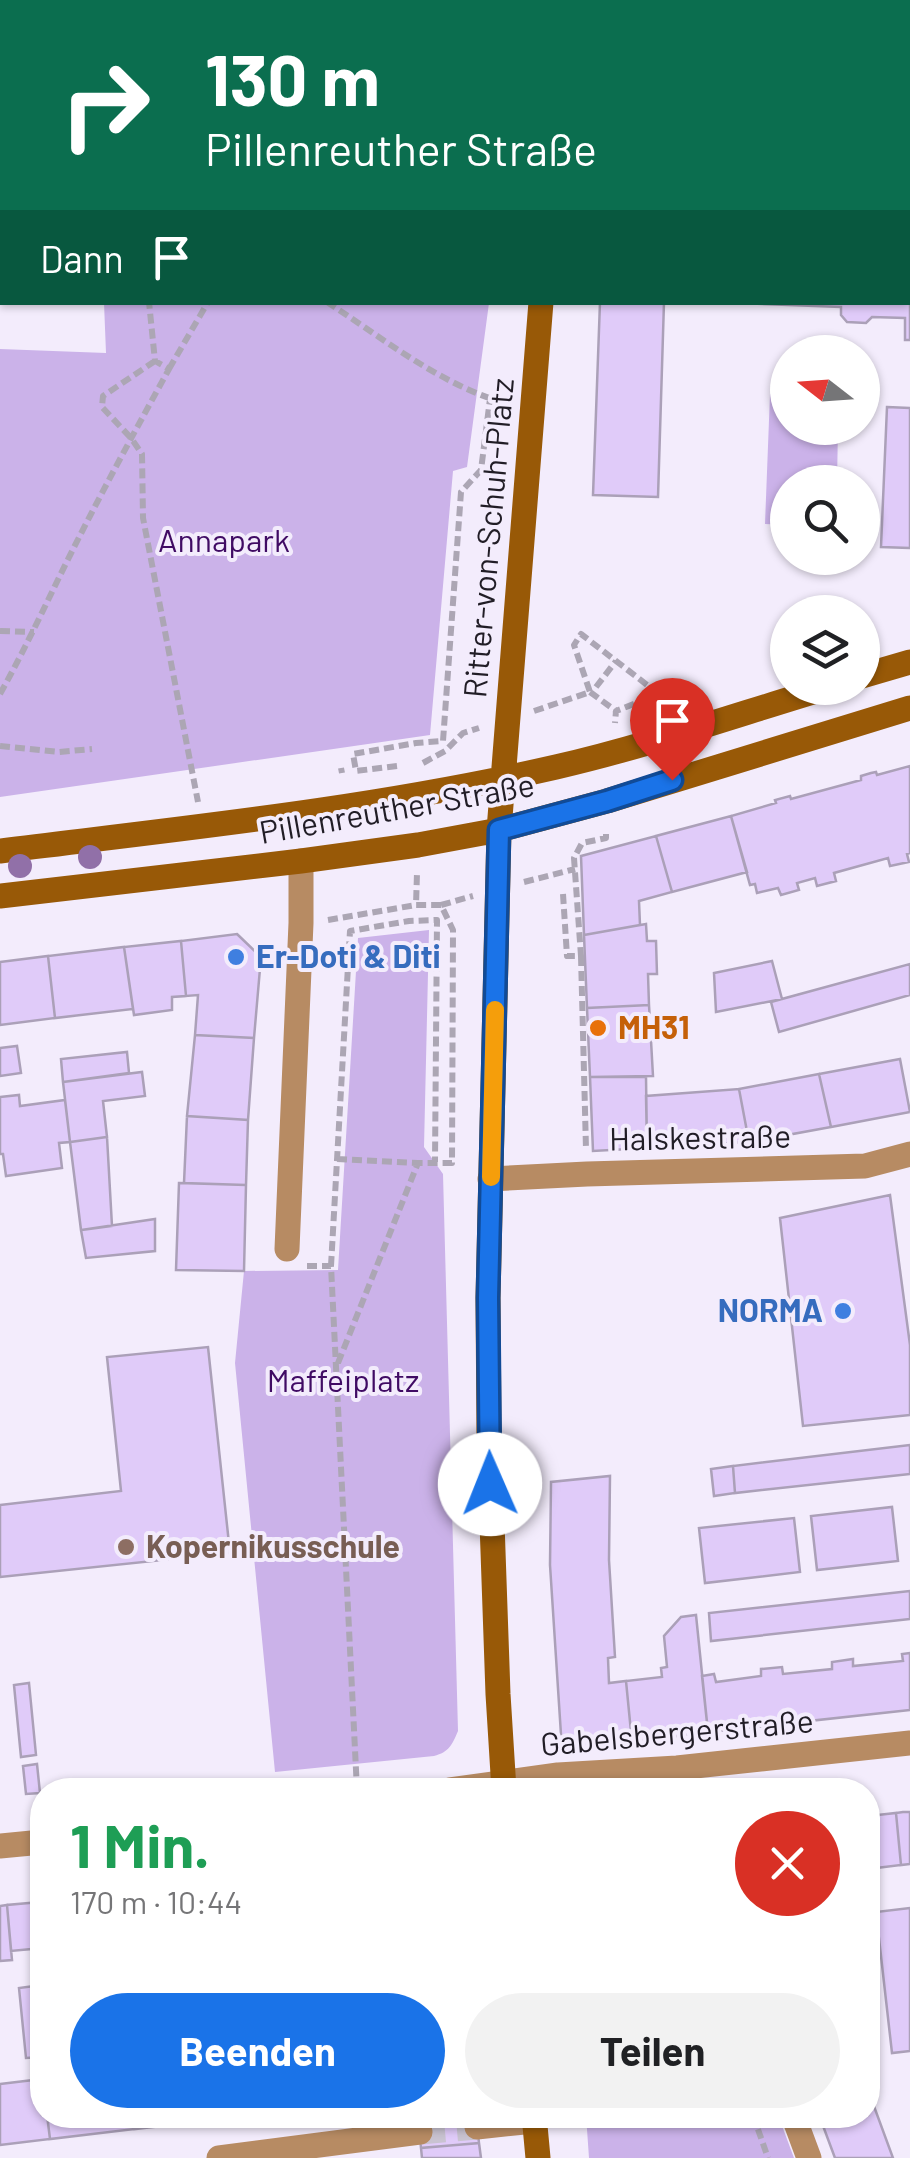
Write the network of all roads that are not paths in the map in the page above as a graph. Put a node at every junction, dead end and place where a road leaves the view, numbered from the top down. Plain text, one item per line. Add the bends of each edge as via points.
1 (541, 305) edge
2 (910, 662) edge
3 (880, 671) edge
4 (770, 705) edge
5 (910, 708) edge
6 (502, 778) junction
7 (499, 830) junction
8 (0, 850) edge
9 (301, 861) junction
10 (0, 896) edge
11 (910, 1154) edge
12 (490, 1179) junction
13 (287, 1250) road end
14 (910, 1743) edge
15 (504, 1778) edge
16 (543, 1778) edge
17 (648, 1778) edge
18 (684, 1778) edge
19 (30, 1843) edge
20 (0, 1846) edge
21 (535, 2128) edge
22 (797, 2128) edge
23 (420, 2132) tunnel mouth
24 (218, 2158) edge
25 (538, 2158) edge
26 (808, 2158) edge

1 - 6 main road, Ritter-von-Schuh-Platz
2 - 3 main road
4 - 6 main road, Pillenreuther Straße
5 - 7 main road, Pillenreuther Straße
6 - 7 main road
6 - 8 main road, Pillenreuther Straße via 346,807
7 - 9 main road, Pillenreuther Straße
7 - 12 main road
9 - 10 main road, Pillenreuther Straße
9 - 13 street
11 - 12 street, Halskestraße via 865,1166
12 - 15 main road via 490,1484
14 - 18 street, Gabelsbergerstraße
16 - 17 street, Gabelsbergerstraße
19 - 20 street
21 - 25 main road
22 - 26 street
23 - 24 street

